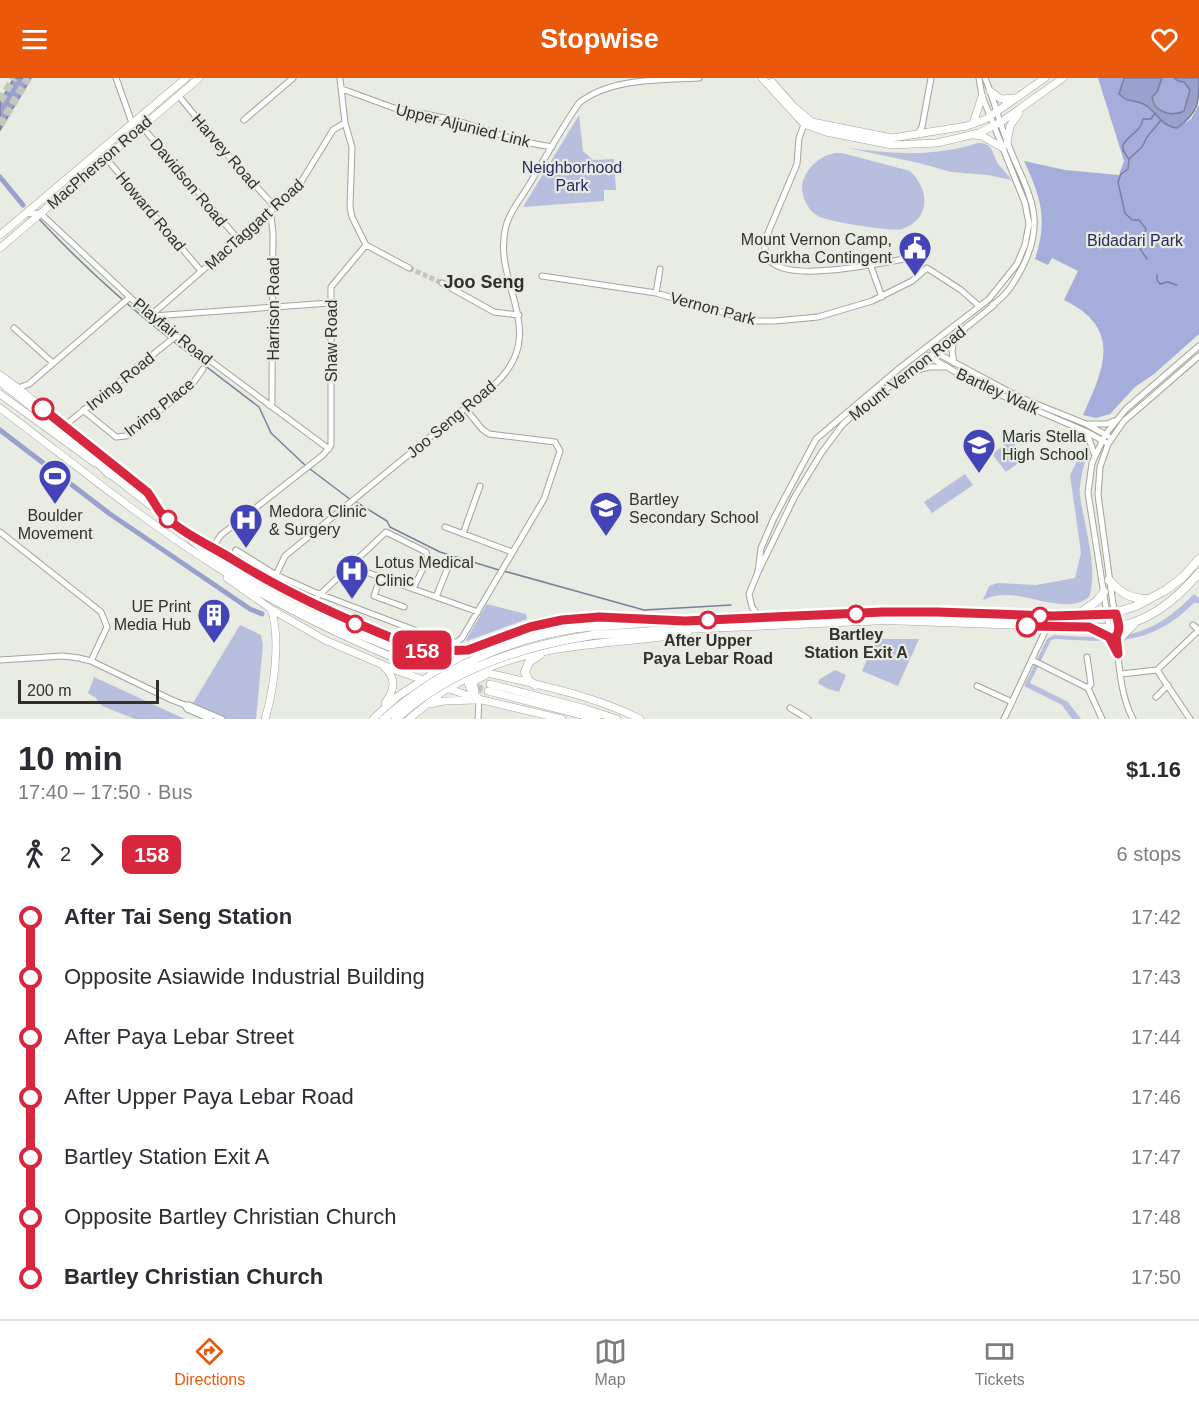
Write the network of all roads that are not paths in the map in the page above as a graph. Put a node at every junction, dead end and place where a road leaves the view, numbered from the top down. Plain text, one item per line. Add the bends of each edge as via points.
1 (118, 78) edge
2 (186, 78) edge
3 (199, 78) edge
4 (293, 78) edge
5 (340, 78) edge
6 (699, 78) edge
7 (762, 78) edge
8 (768, 78) edge
9 (931, 78) edge
10 (979, 78) edge
11 (985, 78) edge
12 (1045, 78) edge
13 (1063, 78) edge
14 (342, 89) junction
15 (990, 91) junction
16 (178, 95) junction
17 (982, 96) junction
18 (1016, 98) junction
19 (1029, 102) junction
20 (994, 114) junction
21 (244, 120) dead end
22 (806, 121) junction
23 (133, 122) junction
24 (345, 123) junction
25 (973, 124) junction
26 (998, 124) junction
27 (922, 127) junction
28 (139, 128) junction
29 (930, 133) junction
30 (917, 135) junction
31 (971, 135) junction
32 (1005, 145) junction
33 (552, 147) junction
34 (102, 154) junction
35 (275, 207) junction
36 (269, 212) junction
37 (40, 213) junction
38 (23, 215) junction
39 (0, 235) edge
40 (238, 239) junction
41 (366, 245) junction
42 (0, 248) edge
43 (921, 256) dead end
44 (870, 264) junction
45 (409, 268) tunnel mouth
46 (660, 269) dead end
47 (201, 271) junction
48 (542, 276) dead end
49 (442, 283) tunnel mouth
50 (656, 293) junction
51 (882, 297) junction
52 (126, 300) junction
53 (330, 303) junction
54 (994, 304) junction
55 (980, 306) junction
56 (272, 307) junction
57 (156, 311) junction
58 (165, 315) junction
59 (519, 315) junction
60 (150, 316) junction
61 (14, 328) dead end
62 (954, 336) junction
63 (175, 337) junction
64 (1199, 346) edge
65 (927, 347) junction
66 (921, 352) junction
67 (935, 352) junction
68 (1199, 356) edge
69 (929, 357) junction
70 (53, 363) junction
71 (954, 363) junction
72 (1190, 364) junction
73 (1177, 366) junction
74 (948, 367) junction
75 (203, 369) dead end
76 (910, 373) junction
77 (0, 375) edge
78 (0, 381) edge
79 (18, 388) junction
80 (0, 394) edge
81 (269, 405) junction
82 (0, 408) edge
83 (465, 408) junction
84 (83, 410) junction
85 (837, 419) junction
86 (1116, 420) junction
87 (843, 424) junction
88 (1086, 424) junction
89 (67, 429) junction
90 (1087, 432) junction
91 (1104, 437) junction
92 (1110, 441) junction
93 (329, 449) junction
94 (1095, 456) junction
95 (1092, 463) junction
96 (1100, 467) junction
97 (109, 474) junction
98 (480, 486) dead end
99 (160, 512) junction
100 (445, 527) dead end
101 (181, 529) junction
102 (0, 532) edge
103 (463, 534) junction
104 (212, 548) junction
105 (512, 552) junction
106 (232, 559) junction
107 (1199, 559) edge
108 (450, 562) dead end
109 (215, 566) junction
110 (349, 566) junction
111 (758, 572) junction
112 (1199, 573) edge
113 (276, 575) junction
114 (381, 576) junction
115 (1110, 580) junction
116 (272, 583) junction
117 (413, 589) junction
118 (1104, 592) junction
119 (319, 594) junction
120 (436, 597) junction
121 (1149, 599) junction
122 (311, 603) junction
123 (404, 607) dead end
124 (271, 609) junction
125 (478, 612) junction
126 (1112, 614) junction
127 (1077, 615) junction
128 (759, 618) junction
129 (1140, 620) junction
130 (670, 621) junction
131 (296, 624) junction
132 (1048, 625) junction
133 (1193, 625) dead end
134 (1089, 627) junction
135 (1119, 627) junction
136 (705, 628) junction
137 (1109, 628) junction
138 (275, 632) junction
139 (500, 638) junction
140 (1116, 640) junction
141 (485, 644) junction
142 (419, 649) junction
143 (549, 651) junction
144 (1118, 654) junction
145 (1087, 657) dead end
146 (0, 660) edge
147 (1032, 660) junction
148 (91, 661) junction
149 (375, 661) junction
150 (507, 661) junction
151 (450, 663) junction
152 (469, 668) junction
153 (1157, 670) junction
154 (480, 671) junction
155 (490, 673) junction
156 (1121, 674) junction
157 (467, 678) junction
158 (422, 680) junction
159 (535, 685) junction
160 (1168, 685) junction
161 (977, 686) dead end
162 (449, 688) junction
163 (1088, 688) junction
164 (1156, 697) dead end
165 (478, 700) junction
166 (488, 702) junction
167 (1012, 702) junction
168 (185, 705) junction
169 (790, 708) dead end
170 (420, 709) junction
171 (540, 717) edge
172 (374, 718) edge
173 (210, 719) edge
174 (222, 719) edge
175 (266, 719) edge
176 (384, 719) edge
177 (396, 719) edge
178 (409, 719) edge
179 (478, 719) edge
180 (562, 719) edge
181 (597, 719) edge
182 (617, 719) edge
183 (640, 719) edge
184 (808, 719) edge
185 (1004, 719) edge
186 (1102, 719) edge
187 (1133, 719) edge
188 (1189, 719) edge

1 - 23 street
2 - 23 main road, MacPherson Road
3 - 16 main road, MacPherson Road
4 - 21 street
5 - 14 street
6 - 33 street, Joo Seng Road via 619,83 600,88 579,103
7 - 22 main road
8 - 22 main road
9 - 27 street
10 - 17 street
11 - 15 street
12 - 18 main road
13 - 19 main road
14 - 24 street
14 - 33 street, Upper Aljunied Link via 394,108
15 - 18 main road via 1001,99
15 - 20 street
16 - 28 main road, MacPherson Road
16 - 35 street, Harvey Road
17 - 20 street
17 - 25 main road
18 - 20 main road
19 - 26 main road
19 - 32 main road via 1010,124
20 - 25 main road
20 - 26 street
22 - 30 main road via 883,138
22 - 31 main road via 826,132 884,145 937,143
22 - 44 street via 799,138 797,164 765,240 766,254 780,268 819,271
23 - 34 main road, MacPherson Road
24 - 35 street, MacTaggart Road via 333,130 298,187
24 - 41 street via 352,147 350,207
25 - 29 main road
26 - 31 main road
26 - 32 street
27 - 29 street
27 - 30 street
28 - 34 main road, MacPherson Road
28 - 40 street, Davidson Road via 144,129
29 - 30 main road
31 - 32 main road
32 - 54 street, Mount Vernon Road via 1033,207 1035,230 1020,273 1010,290
32 - 55 street, Mount Vernon Road via 1029,224 1017,264 1000,288
33 - 59 street, Joo Seng Road via 507,223 504,238 505,268
34 - 37 main road, MacPherson Road
34 - 38 main road, MacPherson Road
34 - 47 street, Howard Road
35 - 36 street, MacTaggart Road
36 - 40 street, MacTaggart Road
36 - 56 street, Harrison Road via 273,222
37 - 38 street
37 - 42 main road, MacPherson Road
37 - 52 street, Playfair Road
38 - 39 main road, MacPherson Road
40 - 47 street, MacTaggart Road
41 - 45 street
41 - 53 street, Shaw Road via 331,287
43 - 44 street
44 - 51 street
46 - 50 street
47 - 57 street, MacTaggart Road
48 - 50 street, Vernon Park
49 - 59 street via 494,312
50 - 51 street, Vernon Park via 753,321 818,317
51 - 55 street, Vernon Park via 927,268
52 - 60 street, Playfair Road
52 - 70 street
53 - 56 street
53 - 93 street, Shaw Road
54 - 55 street
54 - 62 street, Mount Vernon Road
55 - 65 street, Mount Vernon Road
56 - 58 street
56 - 81 street, Harrison Road
57 - 58 street
57 - 60 street, MacTaggart Road
58 - 60 street
59 - 83 street, Joo Seng Road via 519,345 509,367
60 - 63 street, Playfair Road
61 - 70 street
62 - 67 street, Mount Vernon Road
62 - 71 street
63 - 81 street, Playfair Road
63 - 84 street, Irving Road
64 - 73 street
65 - 66 street, Mount Vernon Road
65 - 67 street, Bartley Walk
66 - 69 street, Bartley Walk
66 - 85 street, Mount Vernon Road
67 - 69 street, Mount Vernon Road
67 - 71 street, Bartley Walk
68 - 72 street
69 - 74 street, Bartley Walk
69 - 76 street, Mount Vernon Road
70 - 79 street
71 - 88 street, Bartley Walk via 1018,397
72 - 73 street
72 - 92 street via 1130,416
73 - 86 street
74 - 76 street
74 - 90 street, Bartley Walk via 980,386
75 - 84 street, Irving Place via 191,386 126,436 116,437
76 - 87 street, Mount Vernon Road
77 - 79 main road
78 - 97 highway
79 - 89 main road
80 - 97 main road
81 - 93 street, Playfair Road
82 - 109 main road
83 - 105 street via 489,434 555,442 559,447 544,499
83 - 113 street, Joo Seng Road via 285,556
84 - 89 street, Irving Road
85 - 87 street
85 - 111 street, Mount Vernon Road via 816,439 774,518 761,548
86 - 88 street
86 - 91 street
87 - 111 street, Mount Vernon Road via 795,496
88 - 91 street, Bartley Walk
89 - 99 main road via 147,492
90 - 91 street, Bartley Walk
90 - 94 street
91 - 92 street, Bartley Walk
91 - 94 street
92 - 96 street
93 - 104 street via 221,535
94 - 95 street
95 - 96 street via 1097,460
95 - 118 street via 1088,493
96 - 115 street via 1098,495
97 - 99 main road
98 - 103 street
99 - 101 main road
100 - 103 street
101 - 104 main road
101 - 109 main road via 195,544 262,589 418,663 321,626
102 - 148 street via 102,612 107,627
103 - 105 street
104 - 106 main road
105 - 125 street
106 - 113 street via 236,550
106 - 116 main road
107 - 121 highway via 1183,577
108 - 120 street
109 - 124 main road
110 - 114 street
110 - 117 street via 383,532 388,532 428,555
110 - 119 street
111 - 128 street, Mount Vernon Road via 749,594
112 - 129 highway via 1173,600
113 - 116 street, Joo Seng Road
113 - 119 street
114 - 117 street
114 - 123 street via 375,597
115 - 121 highway via 1125,595
115 - 126 street
116 - 122 main road
117 - 120 street
118 - 126 street
118 - 127 highway via 1097,602
119 - 122 street
119 - 125 street via 449,642 462,638
120 - 125 street
121 - 126 highway
122 - 142 main road
124 - 131 main road
124 - 138 main road
126 - 127 highway
126 - 135 street
126 - 137 street
127 - 128 highway via 898,612
128 - 130 highway
129 - 135 highway
129 - 140 highway
130 - 139 highway via 599,617 562,620
130 - 176 highway, bridge via 578,628 524,639 468,661 421,689
131 - 138 main road via 285,624
131 - 149 main road
132 - 134 highway
132 - 136 highway via 886,620
132 - 147 street
133 - 153 street via 1199,630
134 - 137 highway
134 - 144 highway via 1109,637
135 - 137 highway
135 - 140 street
136 - 143 highway
136 - 177 highway, bridge via 593,635 536,646 488,663 432,691
137 - 140 street
138 - 175 main road
139 - 141 highway
139 - 150 highway via 490,648 494,658
140 - 144 street
141 - 142 highway via 468,650
141 - 151 highway
141 - 152 highway
142 - 151 main road
143 - 150 highway
143 - 159 highway via 526,666 526,676
144 - 156 street
145 - 163 street
146 - 148 street via 63,656
147 - 163 street
147 - 167 street
148 - 168 street
149 - 158 main road
149 - 172 main road via 391,674 394,685
150 - 154 highway
151 - 152 main road
151 - 158 main road
152 - 154 main road
152 - 157 highway
153 - 156 street
153 - 160 street
154 - 155 main road
154 - 157 main road
155 - 159 main road
155 - 166 main road via 472,684
156 - 187 street
157 - 162 main road
157 - 165 highway
158 - 162 main road
158 - 172 main road
159 - 183 main road via 616,707
160 - 164 street
160 - 188 street
161 - 167 street
162 - 165 main road
162 - 170 main road
163 - 186 street
165 - 166 main road
165 - 170 main road via 433,702
165 - 179 street
166 - 171 main road
167 - 185 street
168 - 173 street
168 - 174 street
169 - 184 street
170 - 178 main road
171 - 180 main road
181 - 182 main road via 489,688

